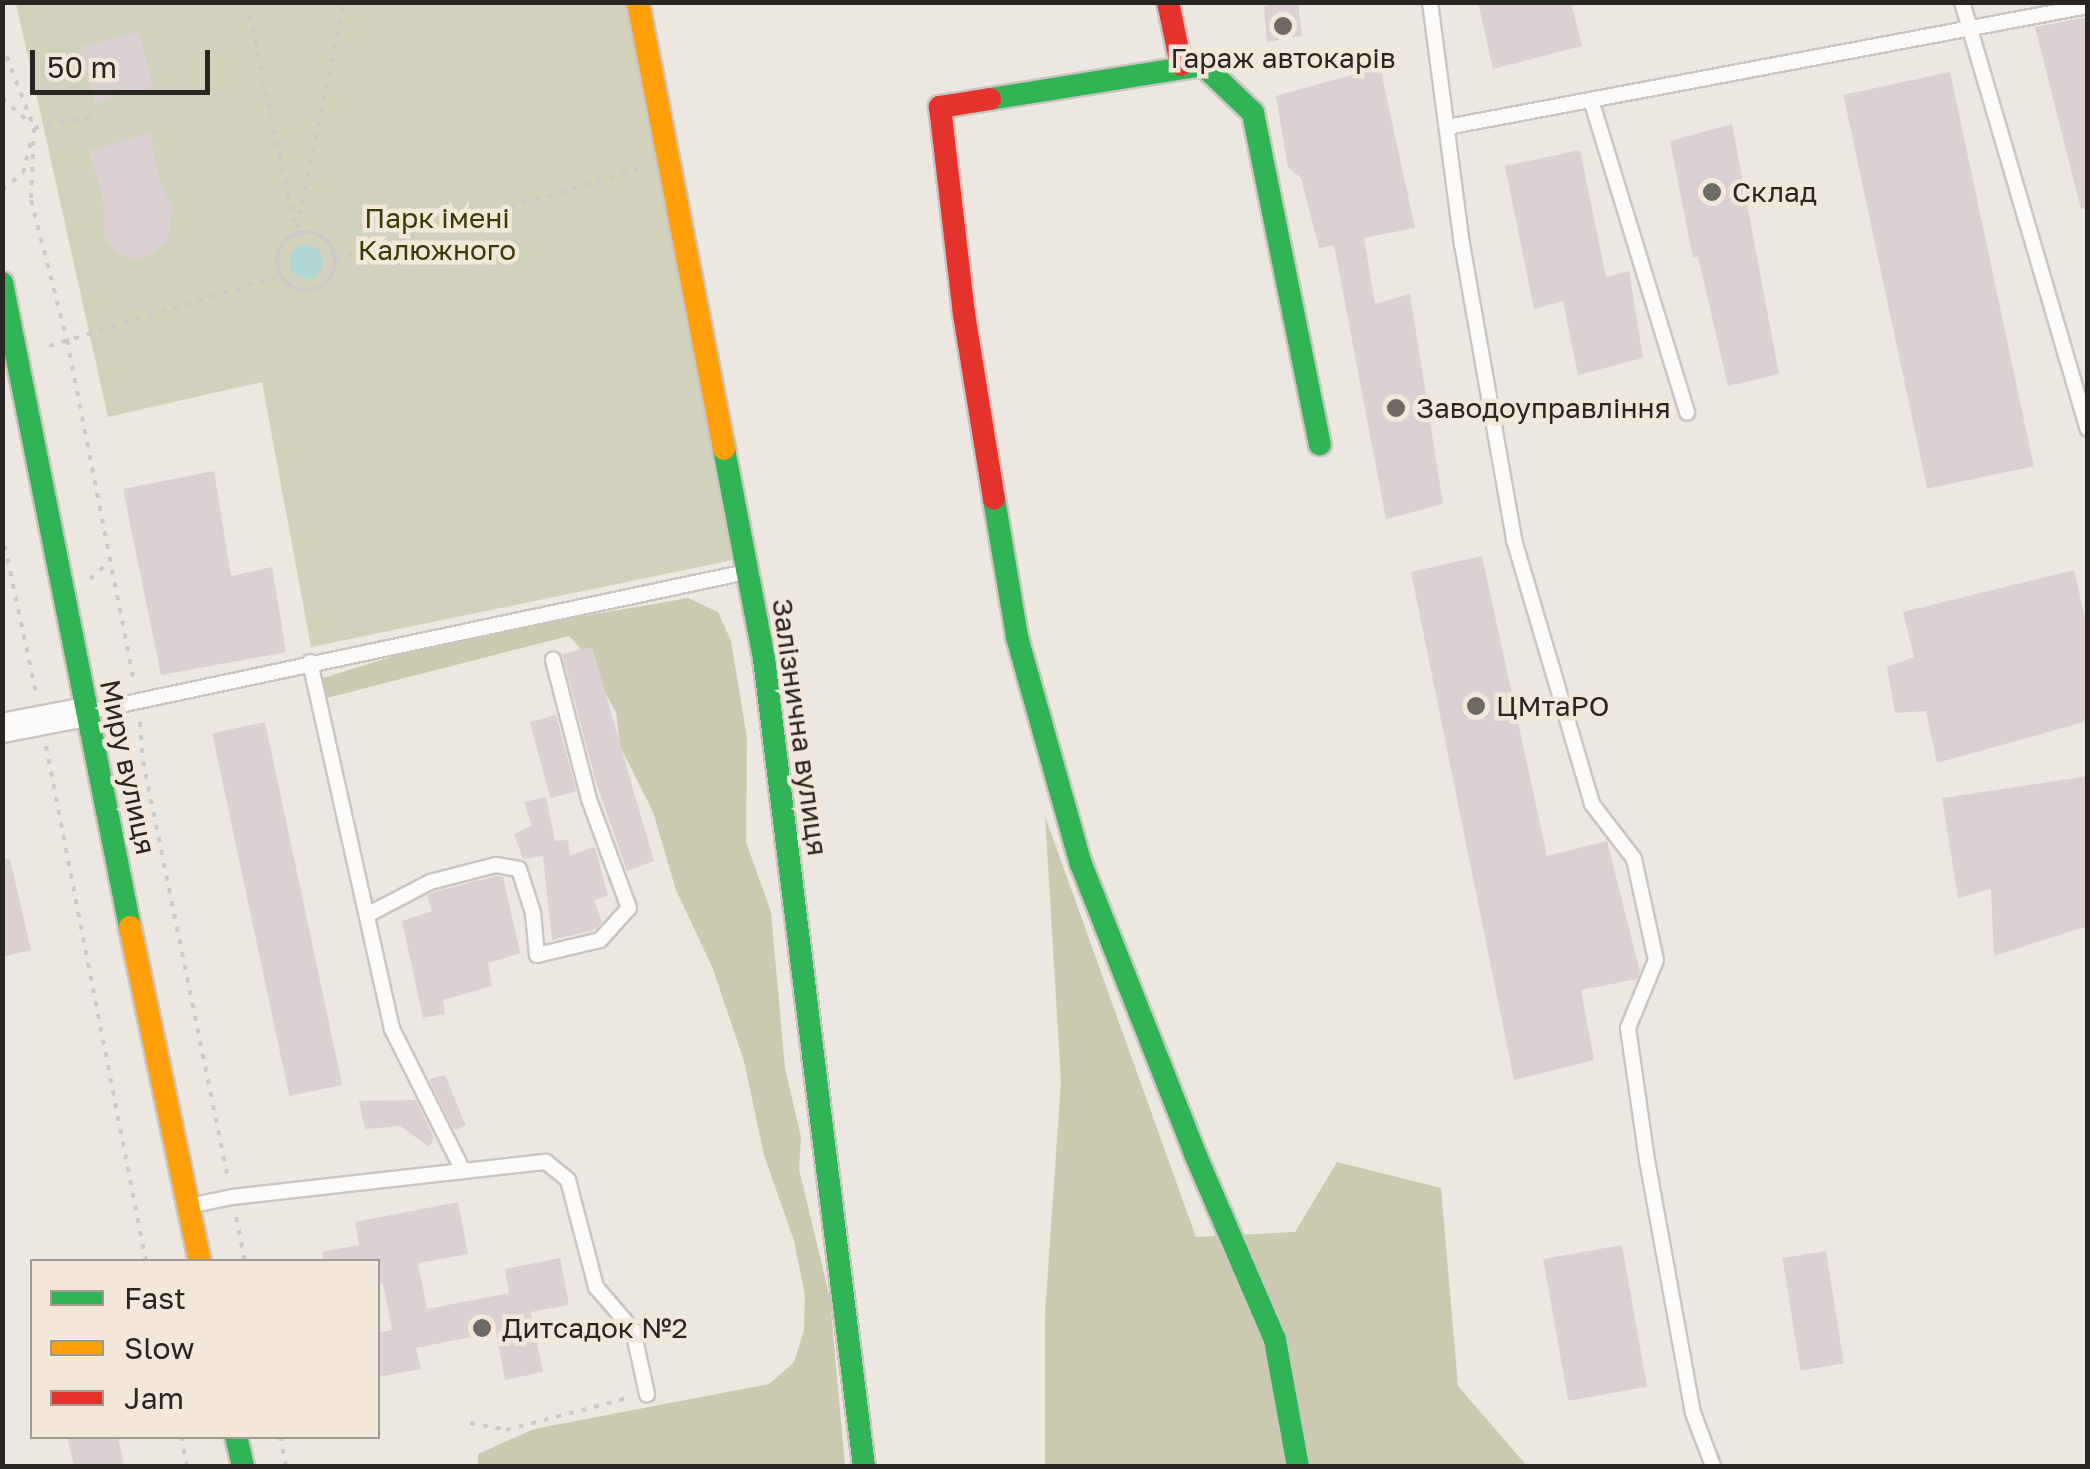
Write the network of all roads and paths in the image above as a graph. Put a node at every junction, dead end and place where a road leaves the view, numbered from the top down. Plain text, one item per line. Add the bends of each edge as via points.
1 (246, 2) edge
2 (344, 2) edge
3 (638, 2) edge
4 (1168, 2) edge
5 (1430, 2) edge
6 (1962, 2) edge
7 (2088, 6) edge
8 (1968, 28) junction
9 (2, 44) edge
10 (1181, 65) junction
11 (2, 98) edge
12 (1591, 100) junction
13 (91, 118) dead end
14 (1447, 126) junction
15 (34, 128) junction
16 (668, 160) junction
17 (2, 190) edge
18 (296, 233) junction
19 (335, 259) junction
20 (280, 276) junction
21 (2, 283) edge
22 (67, 340) junction
23 (1687, 413) dead end
24 (2088, 430) edge
25 (1320, 444) dead end
26 (2, 533) edge
27 (746, 572) junction
28 (553, 660) dead end
29 (310, 662) junction
30 (138, 702) junction
31 (85, 712) junction
32 (42, 720) junction
33 (2, 728) edge
34 (367, 915) junction
35 (463, 1171) junction
36 (232, 1197) junction
37 (189, 1206) junction
38 (145, 1259) edge
39 (199, 1259) edge
40 (244, 1259) edge
41 (647, 1394) joint
42 (470, 1424) dead end
43 (182, 1439) edge
44 (237, 1439) edge
45 (281, 1439) edge
46 (187, 1466) edge
47 (243, 1466) edge
48 (286, 1466) edge
49 (864, 1466) edge
50 (1298, 1466) edge
51 (1713, 1466) edge

1 - 18 path
2 - 18 path
3 - 16 street, Залізнична вулиця
4 - 10 street
5 - 14 lane
6 - 8 lane
7 - 8 lane
8 - 12 lane
8 - 24 lane
9 - 15 path
10 - 25 street via 1203,65 1253,113
10 - 50 street via 940,107 964,314 1017,637 1081,864 1274,1340
11 - 15 path
12 - 14 lane
12 - 23 lane
13 - 15 path
14 - 51 lane via 1514,540 1592,804 1634,859 1656,960 1628,1028 1690,1394
15 - 17 path via 23,173
15 - 22 path via 31,200
16 - 19 path
16 - 27 street, Залізнична вулиця
18 - 19 path via 320,235
18 - 20 path via 278,251
19 - 20 path via 328,281 312,290 294,288
20 - 22 path
21 - 31 street, Миру вулиця
22 - 30 path
26 - 32 path
27 - 29 lane
27 - 49 street, Залізнична вулиця via 764,659
28 - 34 lane via 589,799 630,908 600,940 537,956 534,913 520,870 496,864 430,882
29 - 30 lane
29 - 34 lane
30 - 31 lane
30 - 36 path
31 - 32 street
31 - 37 street, Миру вулиця
32 - 33 street
32 - 38 path
34 - 35 lane via 392,1029
35 - 36 lane
35 - 41 lane via 546,1162 568,1180 596,1288 633,1330
36 - 37 lane
36 - 40 path
37 - 39 street, Миру вулиця
41 - 42 path via 506,1430
43 - 46 path
44 - 47 street
45 - 48 path

